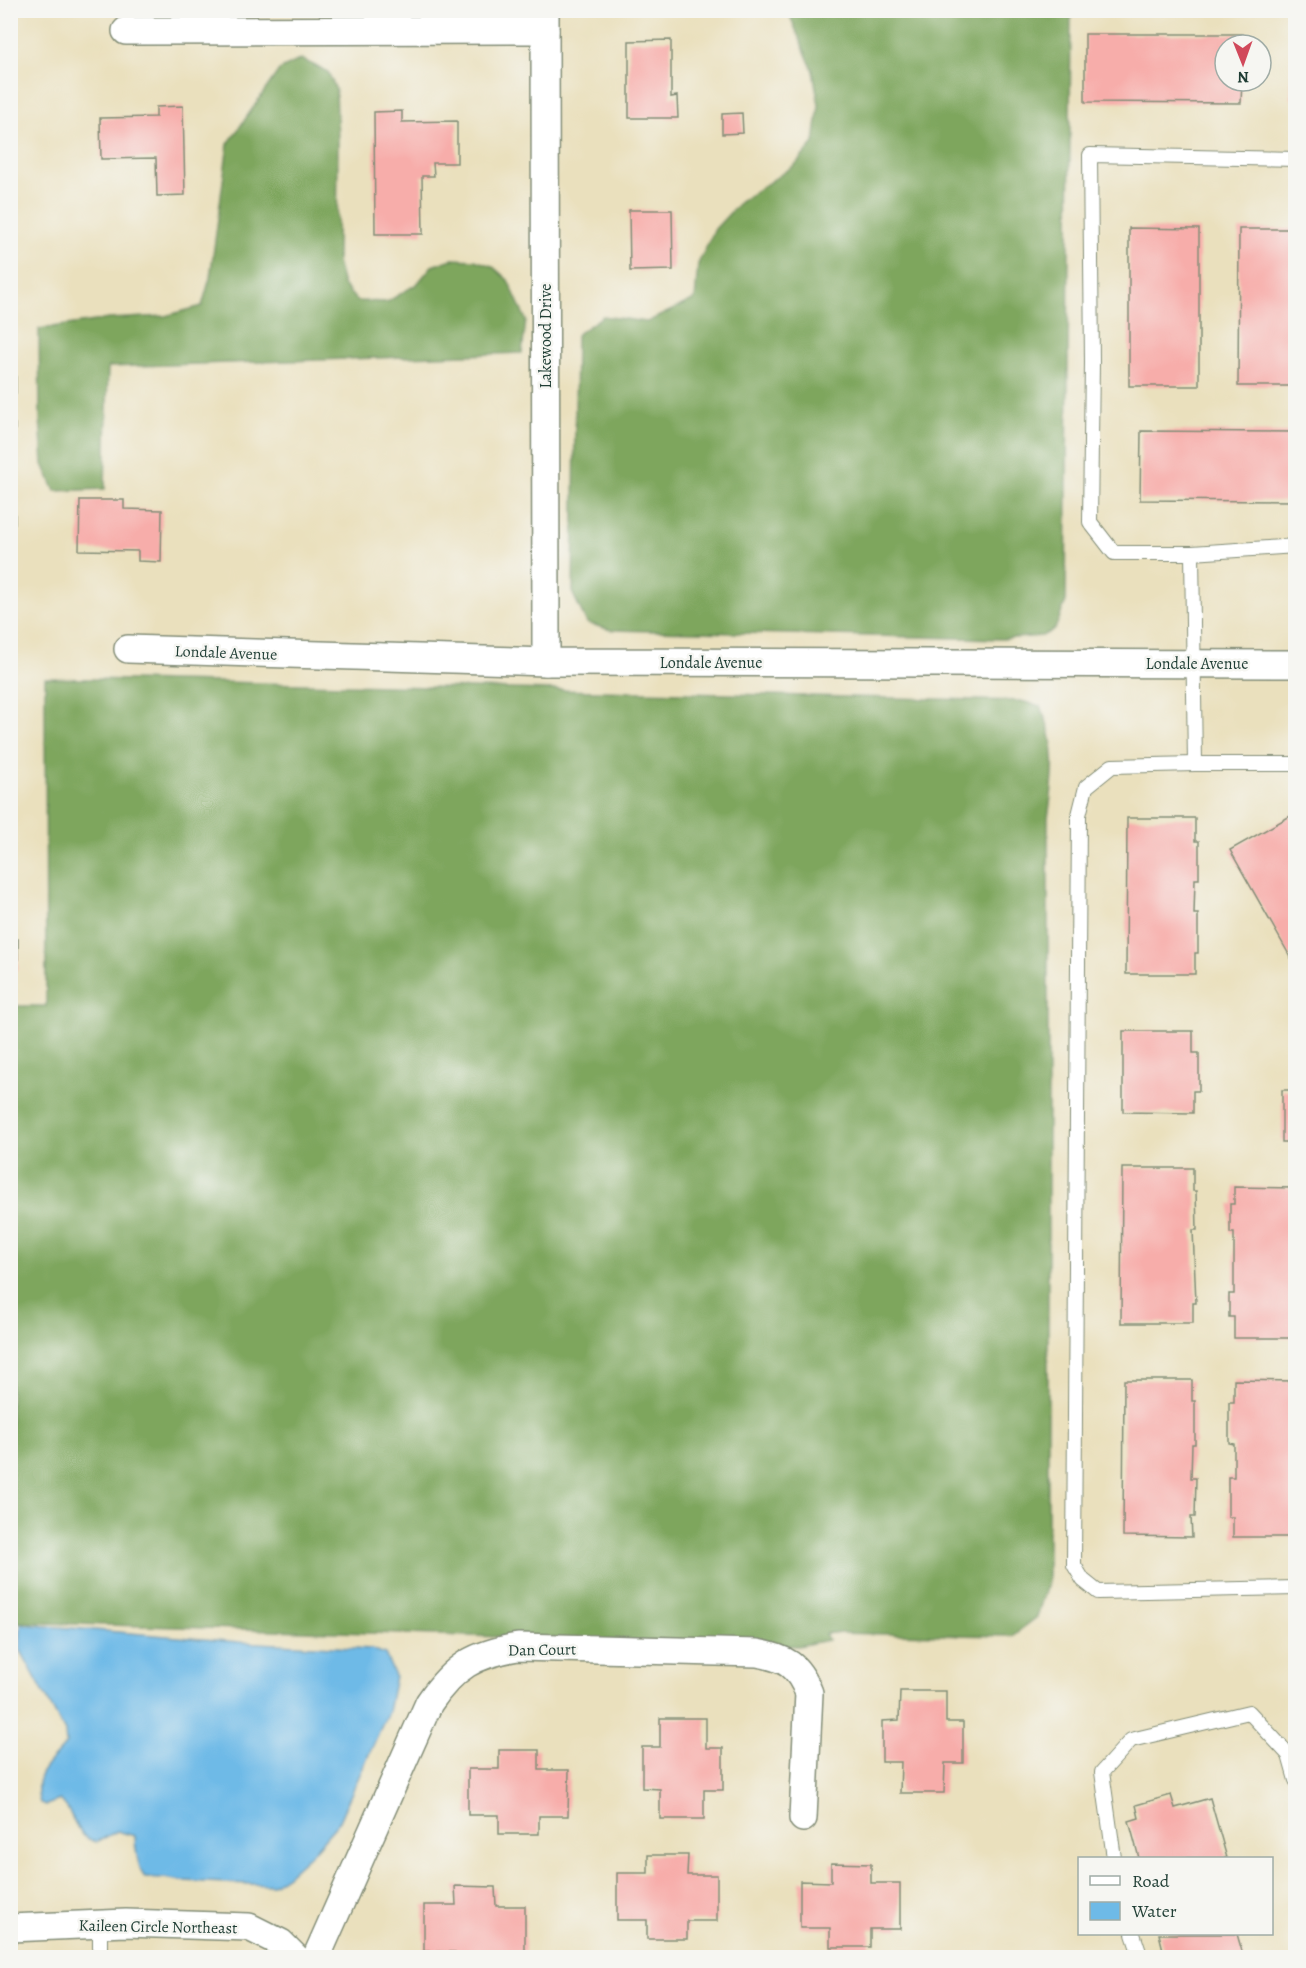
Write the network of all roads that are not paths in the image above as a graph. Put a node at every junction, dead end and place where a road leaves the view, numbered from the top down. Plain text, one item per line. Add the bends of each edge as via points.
1 (545, 20) edge
2 (126, 31) dead end
3 (1296, 159) edge
4 (1296, 546) edge
5 (1192, 553) junction
6 (128, 649) dead end
7 (546, 662) junction
8 (1193, 663) junction
9 (1296, 664) edge
10 (1195, 764) junction
11 (1296, 764) edge
12 (1296, 1588) edge
13 (1296, 1780) edge
14 (803, 1818) dead end
15 (1114, 1857) edge
16 (100, 1924) junction
17 (10, 1928) edge
18 (1133, 1935) edge
19 (100, 1958) edge
20 (296, 1958) edge
21 (316, 1958) edge
22 (1141, 1958) edge

1 - 2 street
1 - 7 street, Lakewood Drive
3 - 5 lane via 1090,155 1090,522 1114,552
4 - 5 lane
5 - 8 lane
6 - 7 street, Londale Avenue
7 - 8 street, Londale Avenue
8 - 9 street, Londale Avenue
8 - 10 lane
10 - 11 lane
10 - 12 lane via 1112,766 1086,787 1079,815 1074,1565 1083,1580 1098,1592
13 - 15 lane via 1289,1755 1249,1712 1131,1740 1102,1772
14 - 21 street, Dan Court via 809,1693 802,1676 777,1656 519,1647 497,1650 460,1668 442,1683 429,1703
16 - 17 street, Kaileen Circle Northeast
16 - 19 lane
16 - 20 street, Kaileen Circle Northeast via 249,1927 281,1943
18 - 22 lane

